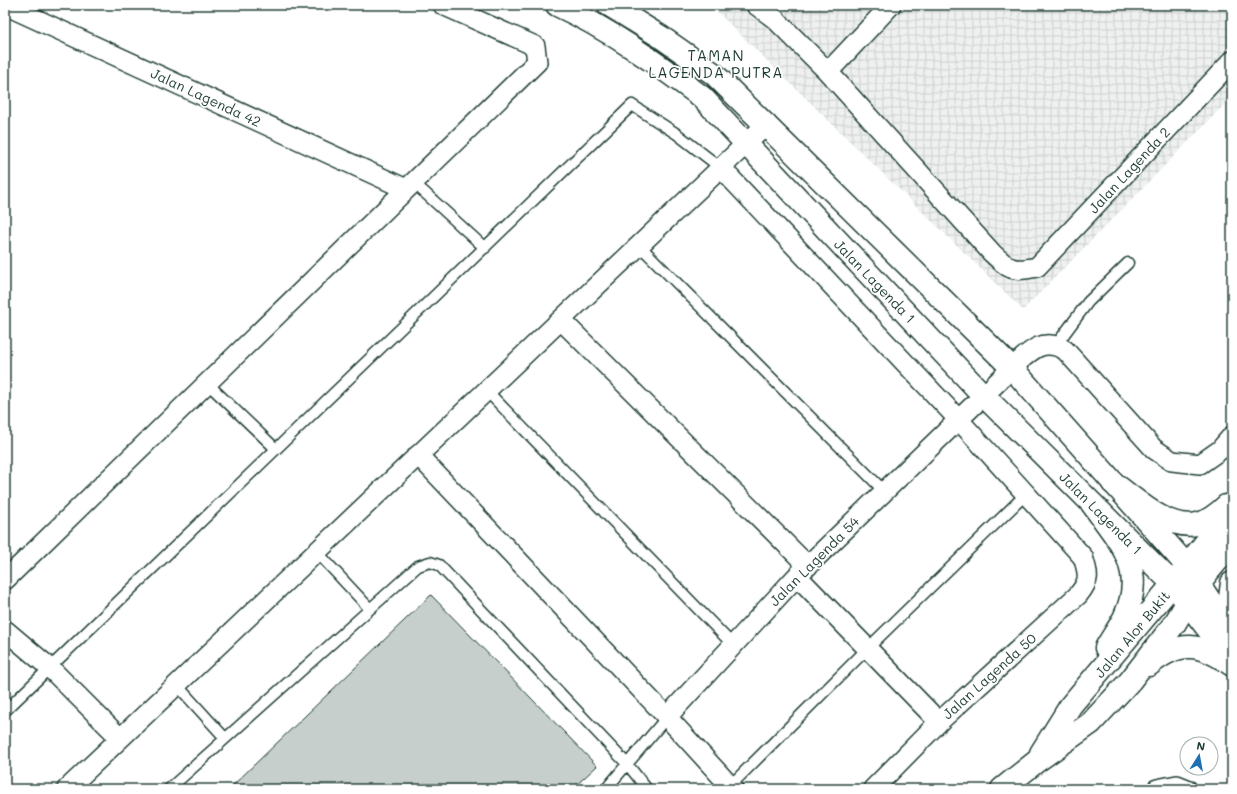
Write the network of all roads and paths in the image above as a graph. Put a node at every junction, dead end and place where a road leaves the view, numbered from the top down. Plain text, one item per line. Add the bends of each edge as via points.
1 (443, 5) edge
2 (557, 5) edge
3 (609, 5) edge
4 (756, 5) edge
5 (891, 5) edge
6 (8, 9) edge
7 (1232, 61) edge
8 (828, 72) junction
9 (767, 124) junction
10 (745, 145) junction
11 (721, 168) junction
12 (410, 186) junction
13 (639, 245) junction
14 (484, 248) junction
15 (1128, 263) dead end
16 (560, 320) junction
17 (1056, 345) junction
18 (1012, 368) junction
19 (207, 383) junction
20 (486, 390) junction
21 (983, 395) junction
22 (958, 419) junction
23 (1232, 436) edge
24 (276, 449) junction
25 (418, 455) junction
26 (1113, 483) junction
27 (884, 491) junction
28 (1025, 495) junction
29 (1232, 500) edge
30 (1093, 505) junction
31 (1232, 509) edge
32 (1232, 543) edge
33 (316, 551) junction
34 (1186, 566) junction
35 (803, 571) junction
36 (5, 580) edge
37 (1232, 583) edge
38 (1173, 584) junction
39 (1198, 584) junction
40 (1187, 603) junction
41 (1232, 608) edge
42 (370, 609) junction
43 (5, 630) edge
44 (1232, 634) edge
45 (732, 645) junction
46 (867, 649) junction
47 (1232, 660) edge
48 (1232, 665) edge
49 (50, 668) junction
50 (1130, 681) junction
51 (176, 684) junction
52 (1071, 706) junction
53 (5, 711) edge
54 (668, 717) junction
55 (939, 722) junction
56 (120, 738) junction
57 (225, 738) junction
58 (1037, 761) junction
59 (628, 765) junction
60 (1182, 787) edge
61 (731, 788) edge
62 (67, 789) edge
63 (169, 789) edge
64 (606, 789) edge
65 (647, 789) edge
66 (872, 789) edge
67 (1002, 789) edge
68 (1157, 789) edge

1 - 12 street via 535,46 537,62
2 - 10 street, Jalan Lagenda 1 via 587,19 702,98
3 - 9 street, Jalan Lagenda 1 via 714,74
4 - 8 street via 775,19
5 - 8 street
6 - 12 street, Jalan Lagenda 42
7 - 8 street, Jalan Lagenda 2 via 1037,267 1021,270 1007,268 992,253
9 - 10 street
9 - 18 street, Jalan Lagenda 1
10 - 11 street
10 - 21 street, Jalan Lagenda 1
11 - 13 street
11 - 14 lane via 677,134 632,105
11 - 22 street
12 - 14 lane
12 - 19 street
13 - 16 street
13 - 27 lane
14 - 24 lane
15 - 17 lane via 1088,302
16 - 20 street
16 - 35 street
17 - 18 street, Jalan Lagenda 54 via 1043,345 1029,352
17 - 23 street via 1065,350 1154,449 1172,461 1200,464 1220,450
18 - 21 street, Jalan Lagenda 54
18 - 26 street, Jalan Lagenda 1
19 - 24 lane
19 - 36 street
20 - 25 street
20 - 45 lane
21 - 22 street, Jalan Lagenda 54
21 - 30 street, Jalan Lagenda 1
22 - 27 street, Jalan Lagenda 54
22 - 28 street
24 - 49 lane
25 - 33 street
25 - 54 street
26 - 29 street via 1161,517 1180,524 1198,524 1218,514
26 - 34 street, Jalan Lagenda 1
27 - 35 street, Jalan Lagenda 54
28 - 46 lane
28 - 55 street, Jalan Lagenda 50 via 1083,557 1088,570 1087,584
30 - 38 street, Jalan Lagenda 1
30 - 52 street via 1127,554 1133,572 1132,593 1125,616
31 - 34 street, Jalan Alor Bukit
32 - 39 street, Jalan Alor Bukit
33 - 42 lane
33 - 51 street
34 - 38 street, Jalan Alor Bukit
34 - 39 street, Jalan Lagenda 1
35 - 45 street, Jalan Lagenda 54
35 - 46 street
37 - 41 street
38 - 40 street, Jalan Lagenda 1
38 - 52 street, Jalan Alor Bukit
39 - 40 street, Jalan Alor Bukit
39 - 44 street, Jalan Lagenda 1
40 - 47 street, Jalan Lagenda 1
40 - 50 street, Jalan Alor Bukit via 1175,623
42 - 57 lane
42 - 59 lane via 418,566 430,562 439,565
43 - 49 street
45 - 54 street, Jalan Lagenda 54
46 - 55 street
46 - 61 lane
48 - 50 street via 1216,653 1195,646 1172,650 1152,662
49 - 53 lane
49 - 56 street
50 - 58 street, Jalan Alor Bukit via 1091,723
51 - 56 street
51 - 57 lane
52 - 58 street, Jalan Alor Bukit
54 - 59 lane, Jalan Lagenda 54
54 - 61 street
55 - 66 street, Jalan Lagenda 50
56 - 62 street
57 - 63 lane
58 - 67 street, Jalan Alor Bukit
59 - 64 lane, Jalan Lagenda 54
59 - 65 lane
60 - 68 street

